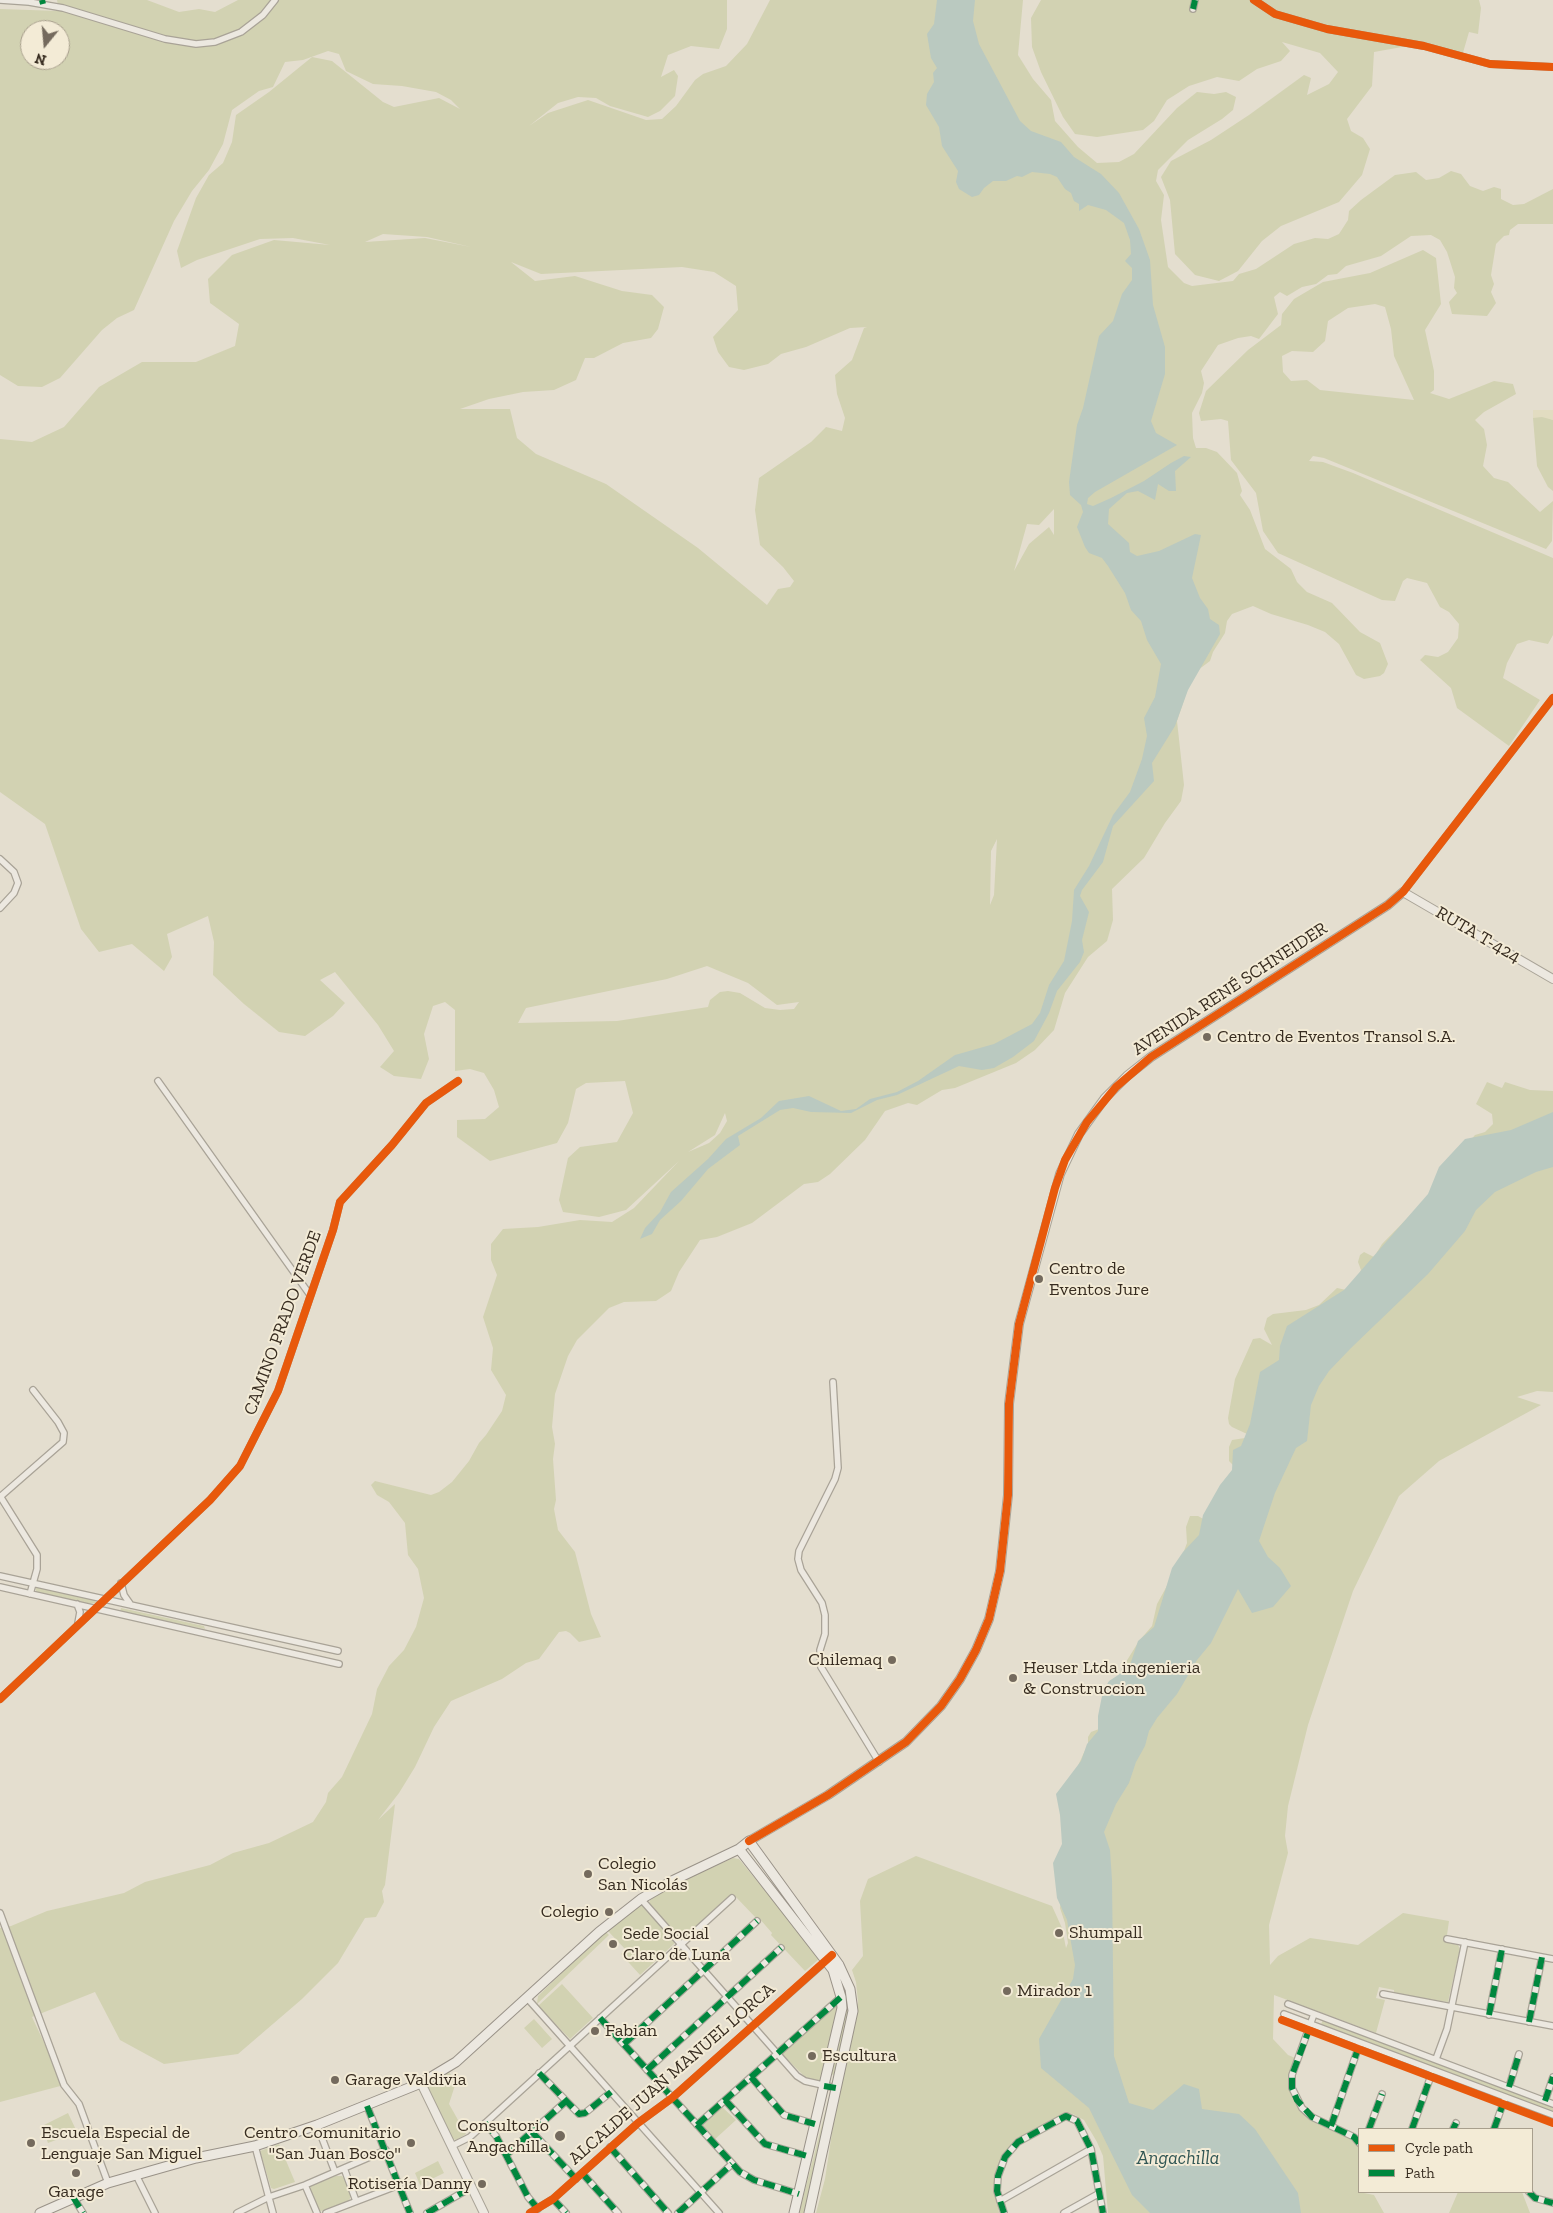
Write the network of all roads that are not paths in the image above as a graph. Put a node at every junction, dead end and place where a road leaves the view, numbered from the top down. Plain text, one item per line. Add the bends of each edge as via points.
1 (0, 0) edge
2 (275, 0) edge
3 (1195, 0) edge
4 (1254, 0) edge
5 (43, 2) edge
6 (1193, 9) dead end
7 (1553, 67) edge
8 (1553, 698) edge
9 (0, 859) edge
10 (1403, 892) junction
11 (0, 908) edge
12 (1553, 979) edge
13 (158, 1081) dead end
14 (458, 1081) dead end
15 (310, 1295) junction
16 (833, 1382) dead end
17 (33, 1390) dead end
18 (0, 1496) edge
19 (0, 1576) edge
20 (32, 1583) junction
21 (121, 1583) junction
22 (0, 1587) edge
23 (30, 1594) junction
24 (104, 1600) junction
25 (77, 1604) junction
26 (136, 1606) junction
27 (94, 1609) junction
28 (78, 1623) junction
29 (210, 1623) junction
30 (207, 1634) junction
31 (338, 1651) dead end
32 (339, 1664) dead end
33 (0, 1698) edge
34 (879, 1762) junction
35 (750, 1841) junction
36 (739, 1849) junction
37 (732, 1898) dead end
38 (641, 1899) junction
39 (0, 1913) edge
40 (757, 1921) dead end
41 (1447, 1939) dead end
42 (1465, 1942) junction
43 (681, 1943) junction
44 (781, 1948) dead end
45 (1502, 1949) junction
46 (1542, 1957) junction
47 (829, 1958) junction
48 (1553, 1959) edge
49 (705, 1970) junction
50 (1383, 1994) dead end
51 (728, 1996) junction
52 (841, 1997) junction
53 (527, 1998) junction
54 (1288, 2004) dead end
55 (1451, 2008) junction
56 (1284, 2014) dead end
57 (1314, 2014) junction
58 (1489, 2015) junction
59 (600, 2018) junction
60 (1529, 2022) junction
61 (753, 2024) junction
62 (1311, 2024) junction
63 (1553, 2026) edge
64 (1360, 2043) junction
65 (624, 2044) junction
66 (570, 2046) junction
67 (777, 2052) junction
68 (1519, 2054) dead end
69 (1436, 2059) junction
70 (647, 2070) junction
71 (1433, 2070) junction
72 (539, 2073) junction
73 (751, 2077) junction
74 (1553, 2077) edge
75 (420, 2083) junction
76 (824, 2086) junction
77 (1508, 2087) junction
78 (836, 2088) junction
79 (611, 2092) junction
80 (1382, 2094) dead end
81 (672, 2098) junction
82 (1506, 2098) junction
83 (725, 2100) junction
84 (1545, 2101) junction
85 (565, 2102) junction
86 (1553, 2104) edge
87 (367, 2106) junction
88 (1553, 2115) edge
89 (485, 2122) junction
90 (1456, 2122) dead end
91 (638, 2123) junction
92 (815, 2124) junction
93 (317, 2125) junction
94 (697, 2125) junction
95 (1331, 2126) junction
96 (1369, 2128) edge
97 (1412, 2128) edge
98 (1453, 2128) edge
99 (1494, 2128) edge
100 (532, 2132) junction
101 (1358, 2142) edge
102 (256, 2146) junction
103 (452, 2146) junction
104 (610, 2148) junction
105 (1090, 2149) junction
106 (386, 2150) junction
107 (506, 2155) junction
108 (807, 2156) junction
109 (732, 2164) junction
110 (344, 2168) junction
111 (335, 2172) junction
112 (582, 2173) junction
113 (136, 2175) junction
114 (576, 2179) junction
115 (108, 2184) junction
116 (305, 2185) junction
117 (400, 2185) junction
118 (472, 2187) junction
119 (701, 2193) junction
120 (1529, 2193) edge
121 (799, 2194) junction
122 (1098, 2194) junction
123 (1553, 2196) edge
124 (73, 2197) junction
125 (269, 2197) junction
126 (553, 2199) junction
127 (356, 2201) junction
128 (1000, 2201) junction
129 (1552, 2203) edge
130 (538, 2209) junction
131 (341, 2210) edge
132 (40, 2213) edge
133 (84, 2213) edge
134 (155, 2213) edge
135 (237, 2213) edge
136 (273, 2213) edge
137 (316, 2213) edge
138 (326, 2213) edge
139 (410, 2213) edge
140 (427, 2213) edge
141 (484, 2213) edge
142 (530, 2213) edge
143 (566, 2213) edge
144 (618, 2213) edge
145 (668, 2213) edge
146 (678, 2213) edge
147 (719, 2213) edge
148 (794, 2213) edge
149 (809, 2213) edge
150 (1004, 2213) edge
151 (1064, 2213) edge
152 (1103, 2213) edge

1 - 5 street
2 - 5 street via 263,15 241,32 196,44 172,41
3 - 6 street
4 - 7 street via 1275,14 1328,28 1424,46 1490,64
8 - 10 street, AVENIDA RENÉ SCHNEIDER
9 - 11 street via 14,872 18,883 14,893
10 - 12 street, RUTA T-424
10 - 34 street, AVENIDA RENÉ SCHNEIDER via 1145,1061 1105,1098 1079,1134 1055,1188 1019,1324 1009,1404 1006,1515 1000,1571 989,1619 969,1665 941,1706 906,1742
13 - 15 street
14 - 15 street, CAMINO PRADO VERDE via 426,1103 340,1202
15 - 21 street, CAMINO PRADO VERDE via 278,1391 244,1460 210,1500
16 - 34 street via 838,1468 798,1559 800,1570 822,1603 825,1615 825,1634 820,1650 822,1667
17 - 18 street via 58,1422 64,1433 63,1442
18 - 20 street via 36,1552 38,1564
19 - 20 street
20 - 23 street
20 - 24 street
21 - 24 street, CAMINO PRADO VERDE
21 - 26 street via 128,1602
22 - 23 street
23 - 25 street
24 - 26 street
24 - 27 street, CAMINO PRADO VERDE
25 - 27 street
25 - 28 street via 80,1612
26 - 29 street
27 - 28 street, CAMINO PRADO VERDE
27 - 30 street
28 - 33 street, CAMINO PRADO VERDE
29 - 30 street
29 - 31 street
30 - 32 street
34 - 35 street, AVENIDA RENÉ SCHNEIDER
35 - 36 main road, AVENIDA RENÉ SCHNEIDER
35 - 47 main road
36 - 38 main road, AVENIDA RENÉ SCHNEIDER
36 - 47 main road
37 - 43 street
38 - 43 street
38 - 53 main road, AVENIDA RENÉ SCHNEIDER via 599,1932
39 - 115 street via 64,2085 79,2104
40 - 49 street
41 - 42 street
42 - 45 street
42 - 55 street
43 - 49 street
43 - 59 street
44 - 51 street
45 - 46 street
45 - 58 street
46 - 48 street
46 - 60 street
47 - 52 main road
47 - 61 street, ALCALDE JUAN MANUEL LORCA
47 - 78 main road via 846,1976 853,2010
49 - 51 street
49 - 65 street
50 - 55 street
51 - 61 street
51 - 70 street
52 - 67 street
52 - 76 main road via 842,2008
53 - 66 street
53 - 75 main road, AVENIDA RENÉ SCHNEIDER via 456,2062
54 - 57 street
55 - 58 street
55 - 69 street
56 - 62 street
57 - 62 street
57 - 69 street
58 - 60 street
59 - 65 street
59 - 66 street
60 - 63 street
61 - 67 street
61 - 81 street, ALCALDE JUAN MANUEL LORCA
62 - 64 street
62 - 95 street via 1292,2075 1292,2088 1302,2108 1318,2121
64 - 71 street
64 - 95 street
65 - 70 street
66 - 72 street
66 - 79 street
67 - 73 street
67 - 76 street via 797,2076
68 - 77 street
69 - 77 street
70 - 81 street
71 - 82 street
71 - 97 street
72 - 85 street
72 - 89 street
73 - 83 street
73 - 92 street via 784,2115
74 - 84 street
75 - 87 main road, AVENIDA RENÉ SCHNEIDER
75 - 103 street
76 - 78 street
76 - 92 main road
77 - 84 street
78 - 149 main road
79 - 85 street via 583,2114 576,2113
79 - 91 street
80 - 96 street
81 - 91 street, ALCALDE JUAN MANUEL LORCA
81 - 94 street
82 - 88 street
82 - 99 street
83 - 94 street
83 - 108 street via 765,2144
84 - 86 street
85 - 100 street
87 - 93 main road, AVENIDA RENÉ SCHNEIDER
87 - 106 street
89 - 103 street
89 - 107 street
90 - 98 street
91 - 104 street, ALCALDE JUAN MANUEL LORCA
91 - 119 street
92 - 108 main road
93 - 102 main road, AVENIDA RENÉ SCHNEIDER
93 - 111 street
94 - 109 street
95 - 101 street
100 - 107 street
100 - 114 street
102 - 113 main road, AVENIDA RENÉ SCHNEIDER
102 - 125 street
103 - 118 street
104 - 112 street, ALCALDE JUAN MANUEL LORCA
104 - 145 street
105 - 122 street
105 - 128 street
105 - 128 street via 1074,2118 1066,2116 1018,2142 1005,2157 998,2176
106 - 110 street
106 - 117 street
107 - 130 street
108 - 121 main road
109 - 119 street
109 - 121 street via 750,2178
110 - 111 street
110 - 127 street
111 - 116 street
112 - 114 street, ALCALDE JUAN MANUEL LORCA
112 - 144 street
113 - 115 main road, AVENIDA RENÉ SCHNEIDER
113 - 134 street
114 - 126 street, ALCALDE JUAN MANUEL LORCA
115 - 124 main road, AVENIDA RENÉ SCHNEIDER
116 - 125 street
116 - 137 street
117 - 127 street
117 - 139 street
118 - 140 street
118 - 141 street
119 - 146 street
119 - 147 street
120 - 129 street
121 - 148 main road
122 - 151 street
122 - 152 street
123 - 129 street
124 - 132 main road, AVENIDA RENÉ SCHNEIDER
124 - 133 street
125 - 135 street
125 - 136 street
126 - 130 street, ALCALDE JUAN MANUEL LORCA
126 - 143 street
127 - 131 street
128 - 150 street
130 - 142 street, ALCALDE JUAN MANUEL LORCA
131 - 138 street

